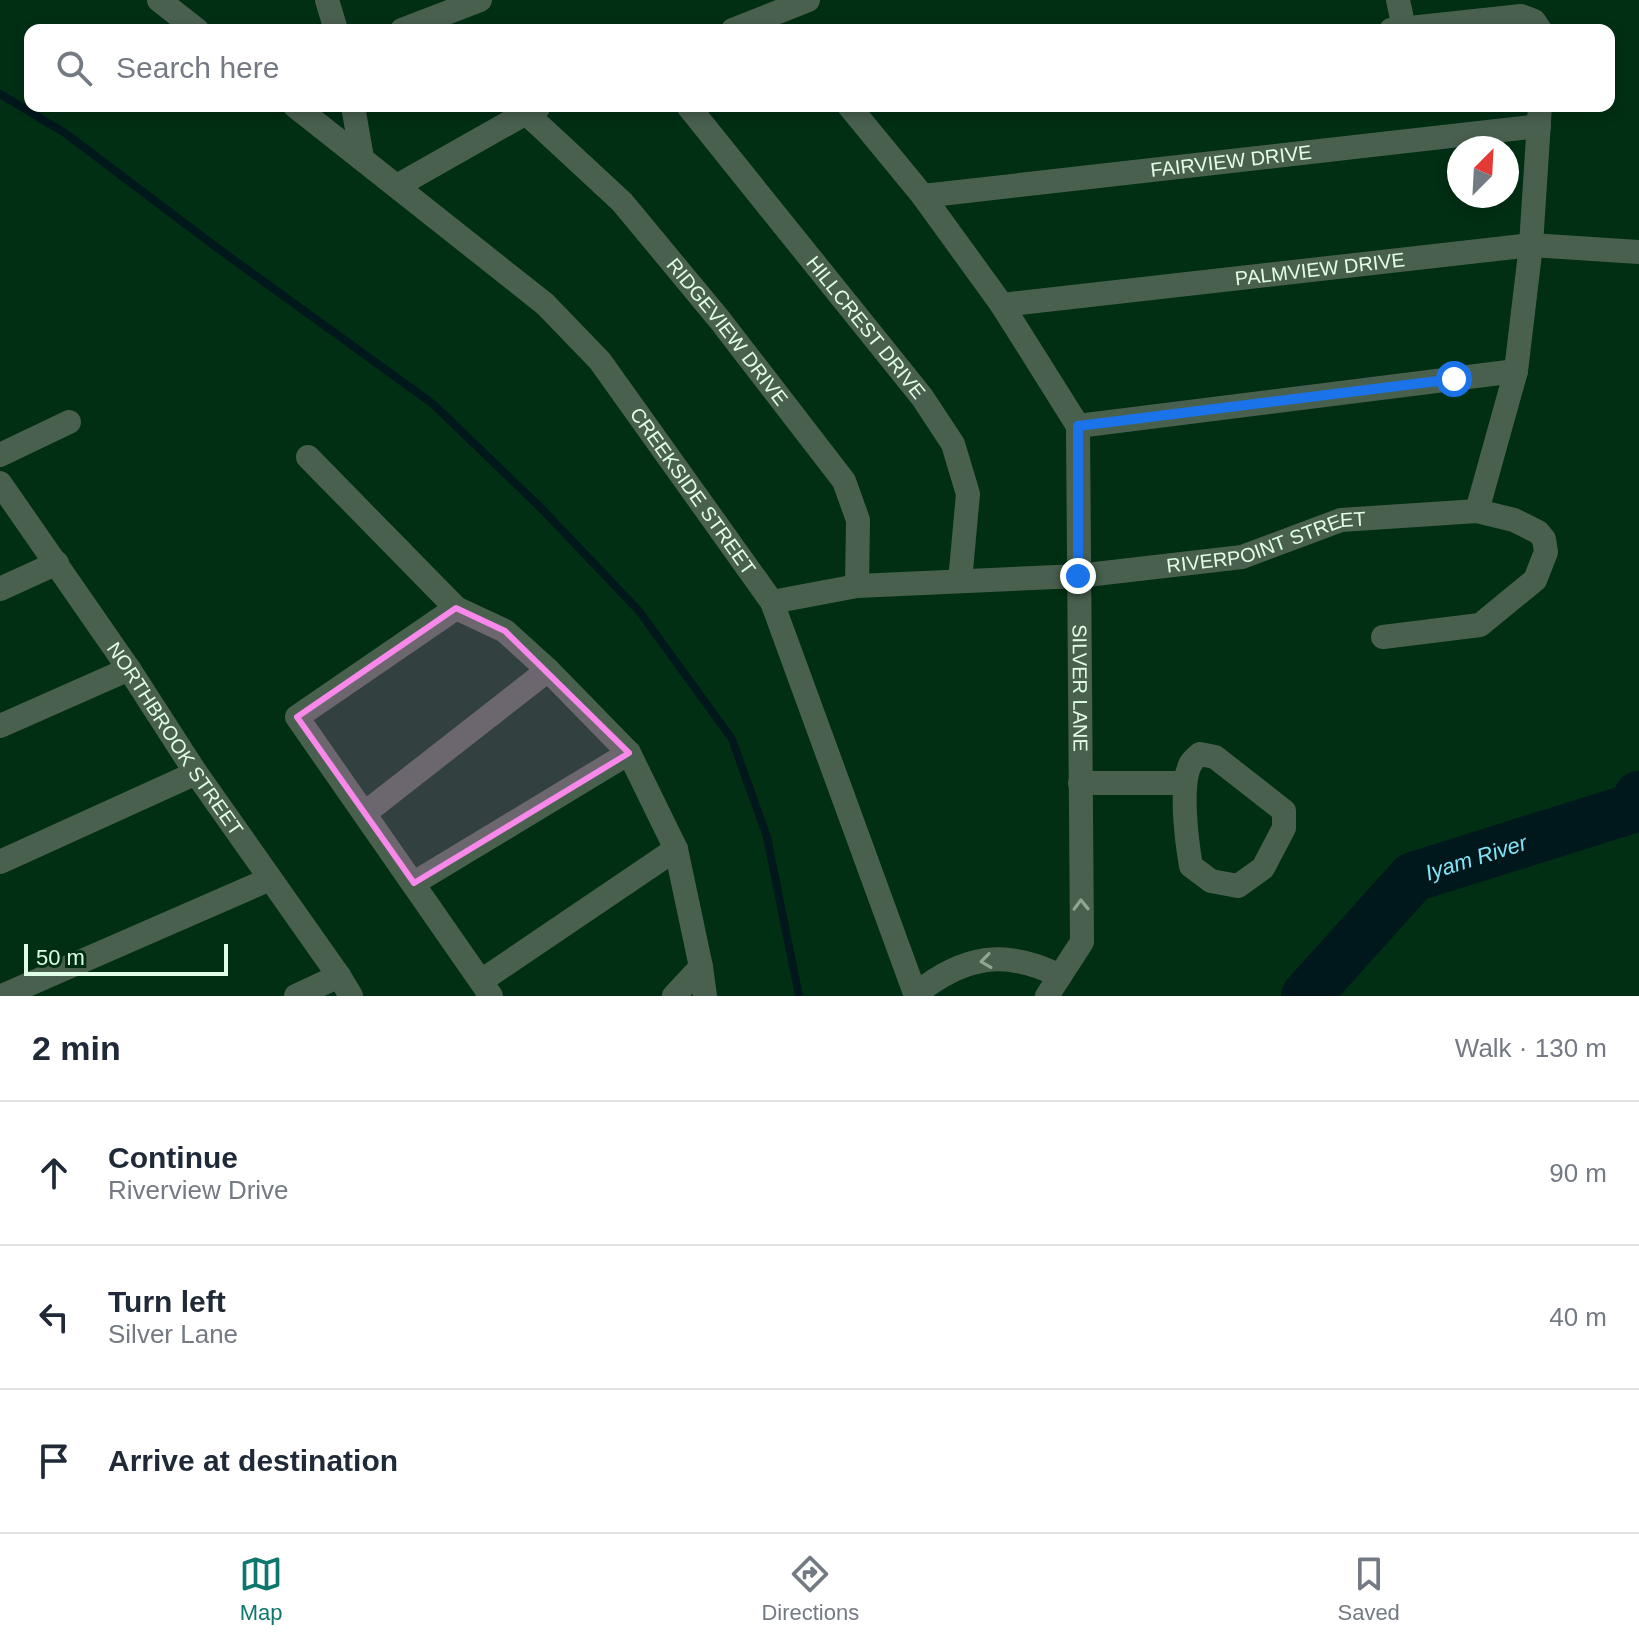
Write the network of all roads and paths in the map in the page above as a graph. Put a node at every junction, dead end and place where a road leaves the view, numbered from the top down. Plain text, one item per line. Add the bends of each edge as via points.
1 (159, 0) edge
2 (327, 0) edge
3 (480, 0) edge
4 (808, 0) edge
5 (1398, 0) edge
6 (783, 21) edge
7 (189, 24) edge
8 (334, 24) edge
9 (418, 24) edge
10 (1398, 24) edge
11 (1445, 24) edge
12 (1535, 24) edge
13 (303, 112) edge
14 (354, 112) edge
15 (529, 112) edge
16 (537, 112) edge
17 (693, 112) edge
18 (854, 112) edge
19 (1540, 116) edge
20 (362, 158) junction
21 (397, 186) junction
22 (923, 196) junction
23 (1531, 245) junction
24 (1639, 252) edge
25 (1002, 305) junction
26 (1516, 371) junction
27 (69, 422) dead end
28 (1078, 426) junction
29 (0, 455) edge
30 (308, 457) dead end
31 (0, 483) edge
32 (1477, 511) junction
33 (57, 563) junction
34 (1078, 576) junction
35 (960, 581) junction
36 (857, 586) junction
37 (0, 589) edge
38 (772, 602) junction
39 (456, 608) junction
40 (1383, 637) dead end
41 (129, 669) junction
42 (548, 670) junction
43 (0, 726) edge
44 (629, 753) junction
45 (196, 773) junction
46 (1080, 783) junction
47 (1185, 783) junction
48 (365, 813) junction
49 (676, 849) junction
50 (0, 862) edge
51 (270, 879) junction
52 (414, 883) junction
53 (701, 967) junction
54 (345, 986) edge
55 (1054, 986) edge
56 (486, 988) edge
57 (916, 995) edge
58 (2, 996) edge
59 (296, 996) edge
60 (674, 996) edge
61 (705, 996) edge

1 - 7 street
2 - 8 street
3 - 9 street
4 - 6 street
5 - 10 street
11 - 12 street via 1521,16
13 - 20 street, CREEKSIDE STREET
14 - 20 street
15 - 21 street
16 - 36 street, RIDGEVIEW DRIVE via 622,202 844,481 858,520
17 - 35 street, HILLCREST DRIVE via 922,397 953,444 968,494
18 - 22 street
19 - 22 street, FAIRVIEW DRIVE
19 - 23 street
20 - 21 street, CREEKSIDE STREET
21 - 38 street, CREEKSIDE STREET via 545,304 600,361
22 - 25 street
23 - 24 street, PALMVIEW DRIVE
23 - 25 street, PALMVIEW DRIVE
23 - 26 street
25 - 28 street
26 - 28 street
26 - 32 street
27 - 29 street
28 - 34 street, SILVER LANE
30 - 39 street
31 - 33 street, NORTHBROOK STREET
32 - 34 street, RIVERPOINT STREET via 1341,520 1242,557
32 - 40 street, RIVERPOINT STREET via 1514,520 1544,539 1546,552 1535,580 1480,625
33 - 37 street
33 - 41 street, NORTHBROOK STREET
34 - 35 street, RIVERPOINT STREET
34 - 46 street, SILVER LANE
35 - 36 street, RIVERPOINT STREET
36 - 38 street, RIVERPOINT STREET
38 - 57 street, CREEKSIDE STREET
39 - 42 street via 505,631
39 - 48 street via 297,717
41 - 43 street
41 - 45 street, NORTHBROOK STREET
42 - 44 street
42 - 48 street
44 - 49 street
44 - 52 street
45 - 50 street
45 - 51 street, NORTHBROOK STREET
46 - 47 street
55 -> 46 street, SILVER LANE via 1082,942
47 - 47 street via 1191,866 1211,881 1238,886 1263,868 1284,828 1284,811 1215,757 1200,754
48 - 52 street
49 - 53 street
49 - 56 street
51 - 54 street, NORTHBROOK STREET
51 - 58 street
52 - 56 street
53 - 60 street
53 - 61 street
54 - 59 street
55 -> 57 street via 1028,962 994,958 944,973

